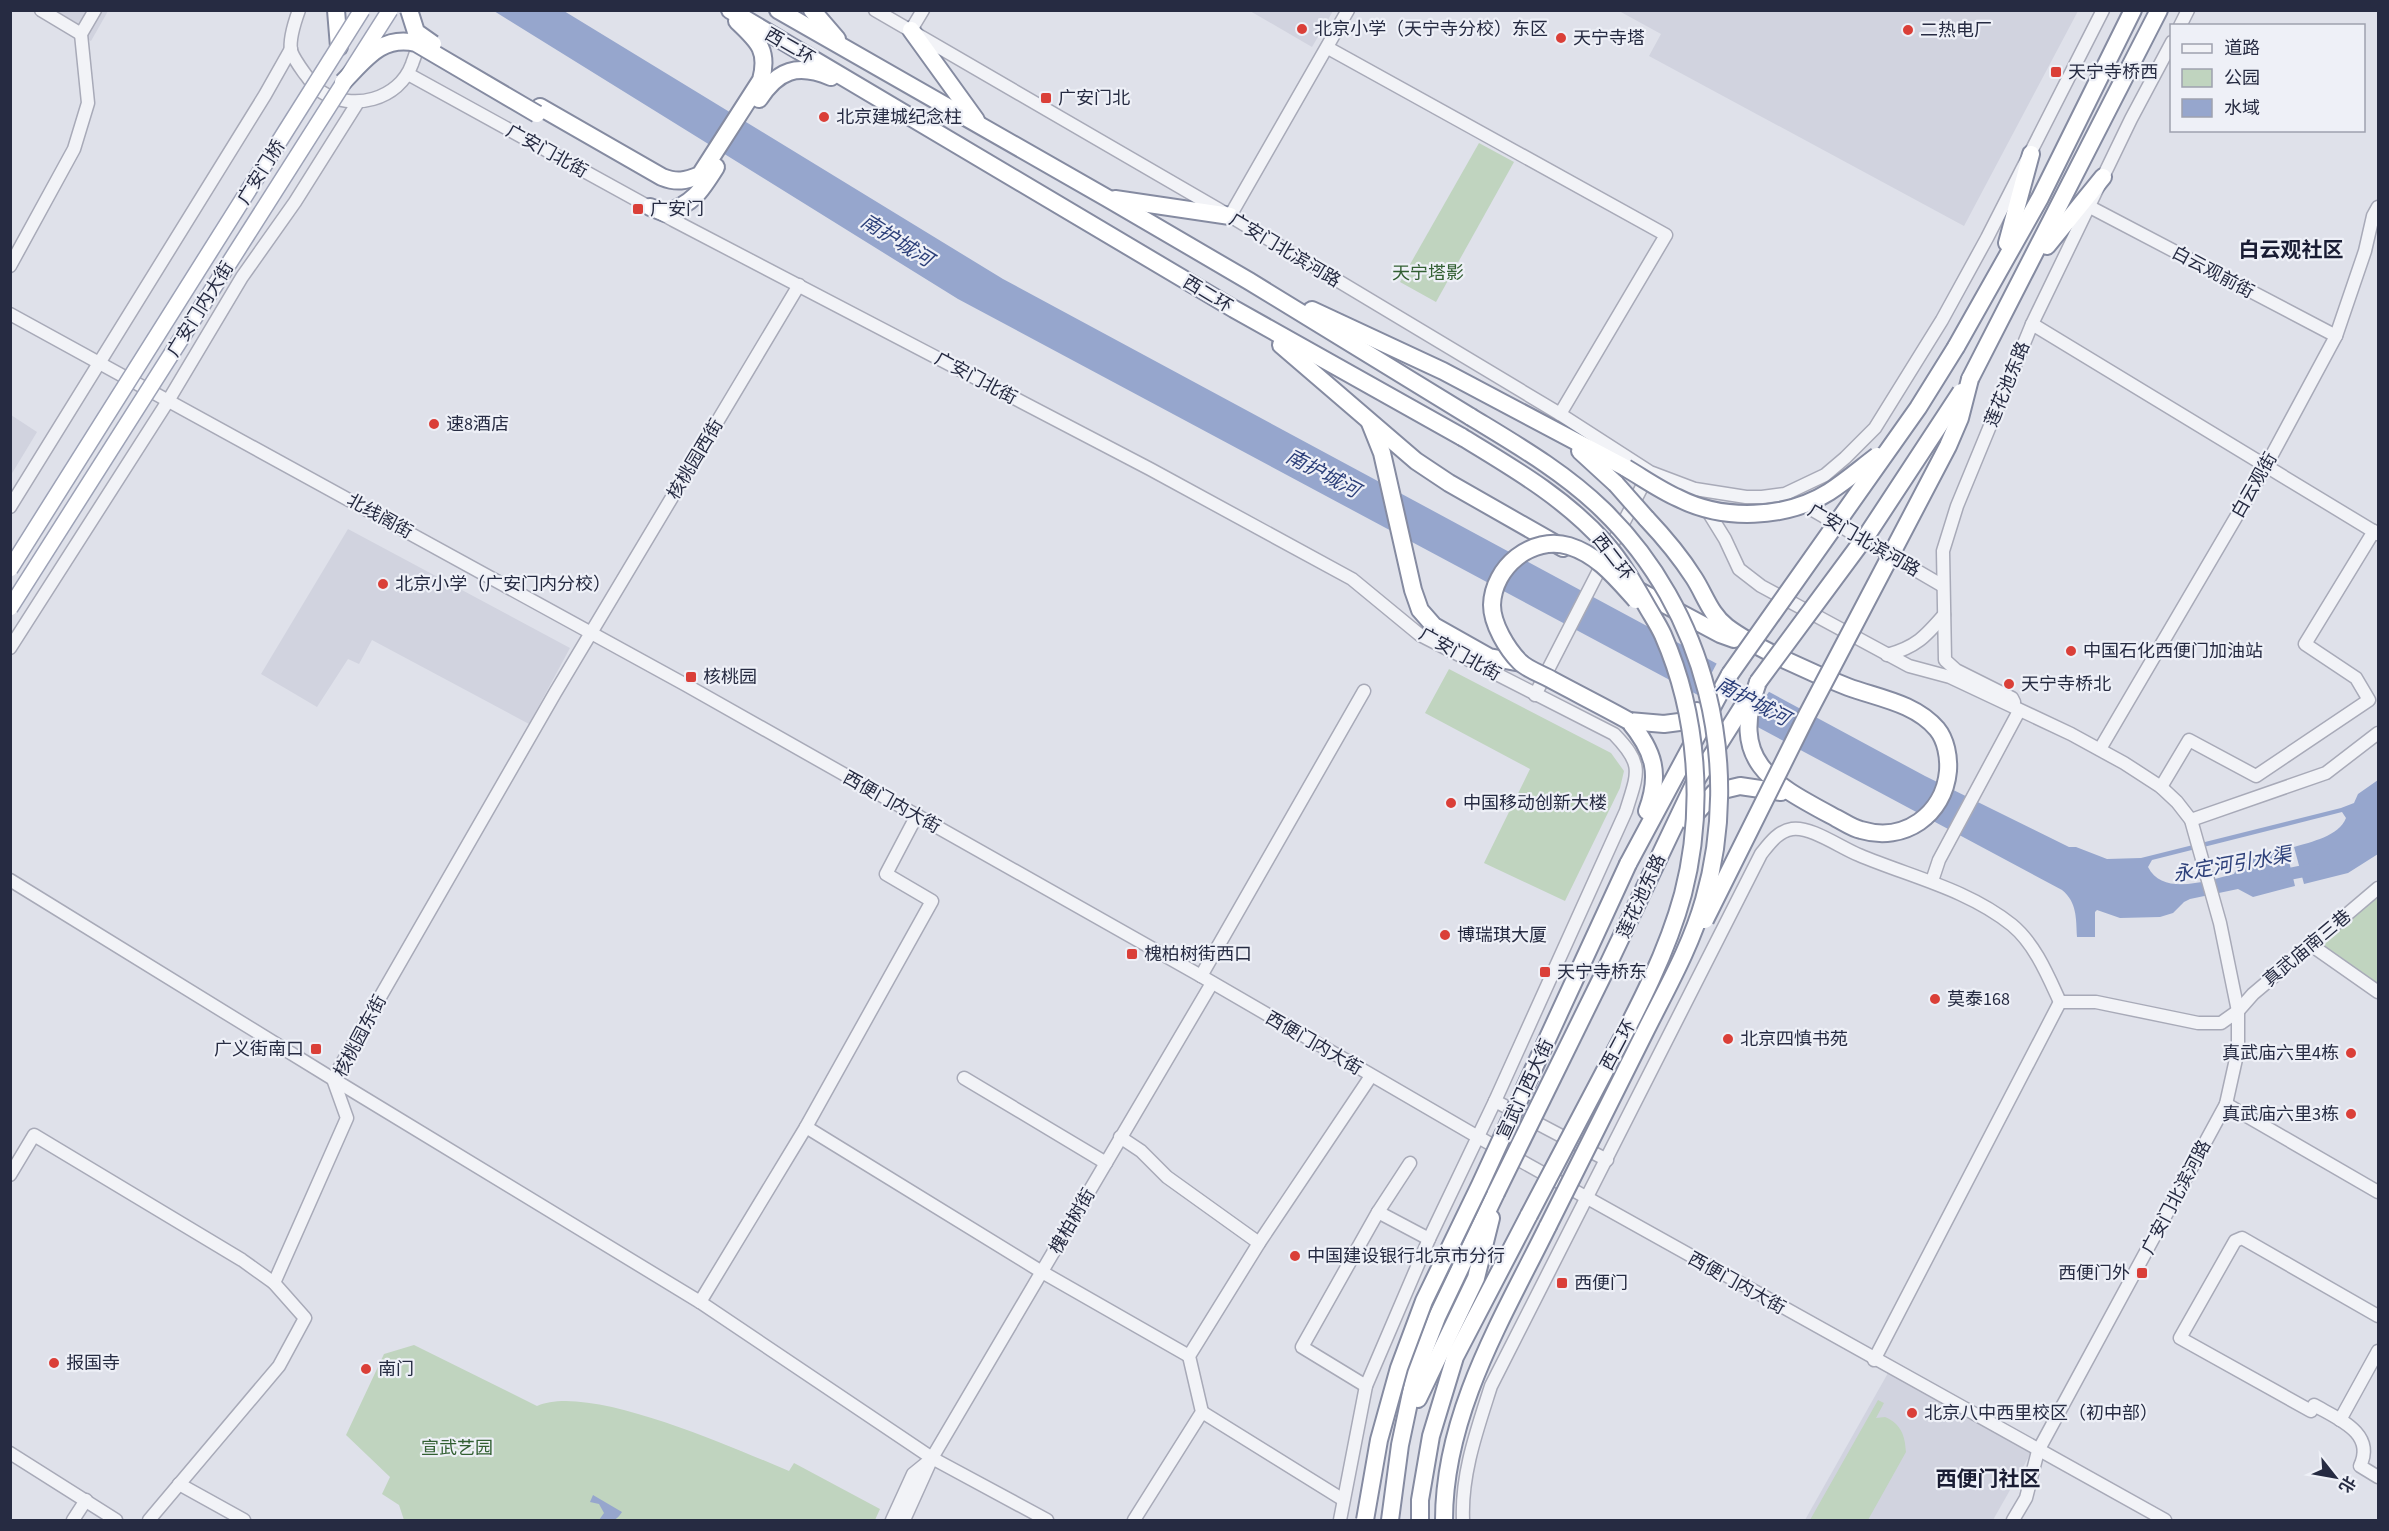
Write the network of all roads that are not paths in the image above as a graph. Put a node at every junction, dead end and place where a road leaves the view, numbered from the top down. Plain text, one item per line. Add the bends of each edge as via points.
1 (41, 10) edge
2 (95, 10) edge
3 (336, 10) edge
4 (362, 10) edge
5 (390, 10) edge
6 (410, 10) edge
7 (727, 10) edge
8 (778, 10) edge
9 (812, 10) edge
10 (875, 10) edge
11 (923, 10) edge
12 (1348, 10) edge
13 (2103, 10) edge
14 (2159, 10) edge
15 (2188, 10) edge
16 (298, 11) edge
17 (2131, 15) edge
18 (2181, 24) edge
19 (911, 30) junction
20 (81, 34) junction
21 (2170, 46) edge
22 (339, 47) junction
23 (1328, 48) junction
24 (291, 49) junction
25 (847, 51) junction
26 (408, 74) junction
27 (343, 82) junction
28 (873, 94) junction
29 (358, 102) junction
30 (752, 102) junction
31 (538, 111) junction
32 (978, 123) junction
33 (2031, 154) junction
34 (2103, 177) junction
35 (704, 180) junction
36 (1107, 198) junction
37 (650, 207) junction
38 (2090, 207) junction
39 (2379, 207) edge
40 (1230, 216) junction
41 (206, 258) joint
42 (2002, 264) junction
43 (10, 266) edge
44 (2026, 273) junction
45 (1249, 281) junction
46 (799, 285) junction
47 (1234, 309) junction
48 (10, 314) edge
49 (2032, 324) junction
50 (2336, 336) junction
51 (100, 362) junction
52 (1970, 379) junction
53 (168, 401) junction
54 (1560, 414) junction
55 (1369, 419) junction
56 (1562, 434) junction
57 (1890, 446) junction
58 (2266, 466) junction
59 (1650, 472) junction
60 (1695, 489) junction
61 (1785, 494) junction
62 (1746, 497) junction
63 (10, 507) edge
64 (2376, 533) edge
65 (1725, 538) junction
66 (10, 569) edge
67 (1602, 575) junction
68 (1943, 586) junction
69 (10, 608) edge
70 (1944, 615) junction
71 (1653, 618) junction
72 (591, 633) junction
73 (10, 648) edge
74 (1766, 650) junction
75 (1887, 655) junction
76 (1521, 663) junction
77 (1730, 674) junction
78 (1758, 682) junction
79 (1364, 691) dead end
80 (1535, 695) junction
81 (2019, 711) junction
82 (1629, 721) junction
83 (2379, 734) edge
84 (2100, 749) junction
85 (2161, 787) junction
86 (1791, 794) junction
87 (1626, 811) joint
88 (917, 815) junction
89 (2191, 820) junction
90 (1628, 864) junction
91 (10, 880) edge
92 (1932, 881) junction
93 (2379, 888) edge
94 (2311, 945) junction
95 (1683, 957) junction
96 (1605, 971) junction
97 (1207, 980) junction
98 (2379, 992) edge
99 (2060, 1002) junction
100 (2238, 1011) junction
101 (1371, 1076) junction
102 (964, 1078) dead end
103 (333, 1079) junction
104 (1495, 1101) junction
105 (2226, 1104) junction
106 (806, 1127) junction
107 (1120, 1137) junction
108 (1478, 1137) junction
109 (1606, 1160) junction
110 (1106, 1163) junction
111 (1410, 1163) dead end
112 (10, 1175) edge
113 (2379, 1192) edge
114 (1587, 1198) junction
115 (1378, 1212) junction
116 (1429, 1239) junction
117 (1259, 1243) junction
118 (1042, 1272) junction
119 (274, 1282) junction
120 (700, 1302) junction
121 (2379, 1316) edge
122 (2379, 1351) edge
123 (1189, 1356) junction
124 (1874, 1360) junction
125 (1366, 1386) junction
126 (1202, 1412) junction
127 (2340, 1420) junction
128 (2038, 1451) junction
129 (10, 1453) edge
130 (932, 1458) junction
131 (2379, 1477) edge
132 (179, 1484) junction
133 (1342, 1499) junction
134 (86, 1500) junction
135 (74, 1521) edge
136 (116, 1521) edge
137 (149, 1521) edge
138 (244, 1521) edge
139 (892, 1521) edge
140 (904, 1521) edge
141 (1047, 1521) edge
142 (1134, 1521) edge
143 (1340, 1521) edge
144 (1365, 1521) edge
145 (1390, 1521) edge
146 (1420, 1521) edge
147 (1444, 1521) edge
148 (1463, 1521) edge
149 (2013, 1521) edge
150 (2165, 1521) edge

1 - 20 street
2 - 20 street
3 - 22 highway
4 - 22 main road, 广安门桥, bridge
5 - 27 main road, 广安门内大街, bridge
6 - 26 street via 416,20 419,46
6 - 31 highway, bridge via 412,25 422,37
7 - 28 highway, 西二环
7 - 30 highway via 762,49 765,64
8 - 25 highway, 西二环
9 - 25 highway
10 - 19 street, 广安门北滨河路
11 - 19 street
12 - 23 street
13 - 33 street
14 - 44 highway, 莲花池东路
15 - 18 street
16 - 24 street
17 - 42 highway via 2040,198
19 - 32 highway
19 - 40 street, 广安门北滨河路
20 - 43 street via 88,103 74,149
21 - 34 street, 莲花池东路
22 - 41 main road, 广安门桥, bridge
23 - 40 street
23 - 54 street via 1666,236
24 - 29 street via 298,65 319,91
24 - 51 street
25 - 32 highway, 西二环
26 - 29 street via 394,89
26 - 37 street, 广安门北街
27 - 31 highway, bridge via 385,43 407,41
27 - 69 main road, 广安门内大街, bridge
28 - 30 highway via 804,69 775,79
28 - 47 highway, 西二环
29 - 53 street, 广安门内大街 via 242,277
30 - 35 highway
31 - 35 highway via 674,182
32 - 36 highway, 西二环
33 - 42 highway
33 - 61 street via 1942,320 1875,428 1825,475
34 - 38 street, 莲花池东路
34 - 44 highway
35 - 37 highway via 689,203 678,209 665,213
36 - 40 highway
36 - 45 highway, 西二环
37 - 46 street, 广安门北街
38 - 49 street, 莲花池东路
38 - 50 street, 白云观前街
39 - 50 street, 白云观街
40 - 54 street, 广安门北滨河路
41 - 66 main road, 广安门内大街, bridge
42 - 57 highway, bridge via 1956,347
44 - 52 highway, 莲花池东路
45 - 56 highway via 1443,371
45 - 95 highway, 西二环, bridge via 1545,462 1603,509 1662,584 1692,641 1710,701 1718,759 1720,797 1712,870
46 - 72 street, 核桃园西街
46 - 80 street, 广安门北街 via 1352,579 1420,634
47 - 55 highway
47 - 71 highway, 西二环, bridge via 1462,437 1534,482 1605,542 1628,571
48 - 51 street, 北线阁街
49 - 58 street
49 - 68 street, 莲花池东路 via 1957,506 1943,551
50 - 58 street, 白云观街
51 - 53 street, 北线阁街
51 - 63 street
52 - 78 highway, 莲花池东路, bridge via 1869,532
52 - 95 highway, bridge via 1948,446 1807,715 1715,903
53 - 72 street, 北线阁街
53 - 73 street, 广安门内大街
54 - 59 street, 广安门北滨河路
55 - 67 highway via 1416,461 1582,558
55 - 76 highway via 1382,453 1420,610 1434,626 1489,657
56 - 57 highway, bridge via 1680,499 1718,512 1759,513 1790,508 1828,493
56 - 74 highway, bridge via 1616,484 1666,539 1715,617
57 - 77 highway, bridge
58 - 64 street
58 - 84 street, 白云观街
59 - 60 street, 广安门北滨河路
59 - 67 street
60 - 62 street, 广安门北滨河路
60 - 65 street
61 - 62 street, 广安门北滨河路
61 - 68 street, 广安门北滨河路
62 - 65 street via 1730,514 1724,526
64 - 85 street via 2305,644 2356,678 2369,700 2256,776 2189,740
65 - 75 street via 1739,569 1761,586
67 - 74 highway via 1720,634
67 - 80 street
68 - 70 street, 莲花池东路
70 - 75 street via 1908,649
70 - 81 street, 莲花池东路 via 1945,660 1956,670 2012,698
71 - 76 highway, bridge via 1603,565 1582,552 1566,545 1536,546 1511,562 1495,590 1492,605 1507,646
71 - 146 highway, 西二环, bridge via 1663,634 1684,695 1697,788 1683,894 1638,1006 1455,1358 1431,1436
72 - 88 street, 西便门内大街
72 - 103 street, 核桃园东街
74 - 86 highway via 1845,686 1909,707 1939,731 1946,745 1947,783 1936,808 1920,823 1892,832 1861,830
75 - 81 street via 1909,666 1950,677
76 - 82 highway, bridge
77 - 82 highway, bridge via 1687,722
77 - 90 highway, 宣武门西大街, bridge
78 - 86 highway via 1749,706 1750,745 1767,774
78 - 96 highway, 莲花池东路, bridge via 1695,782
79 - 97 street, 槐柏树街
80 - 87 street, 广安门北街 via 1614,734 1630,751 1637,766
81 - 84 street
81 - 92 street via 1939,860
82 - 90 highway via 1644,738 1654,771 1652,798
83 - 89 street via 2326,773
84 - 85 street
85 - 89 street
86 - 96 highway, bridge via 1740,786 1715,792 1689,820
87 - 104 street, 宣武门西大街
88 - 97 street, 西便门内大街
88 - 106 street via 886,874 932,902
89 - 100 street, 广安门北滨河路 via 2220,923
90 - 144 highway, 宣武门西大街, bridge via 1424,1300 1379,1440
91 - 103 street
92 - 99 street via 1982,905 2013,926 2040,961
92 - 109 street via 1859,855 1806,830 1791,829 1774,837 1761,854
93 - 94 street, 真武庙南三巷
94 - 98 street
94 - 100 street, 真武庙南三巷
95 - 147 highway, 西二环, bridge via 1478,1368 1455,1434
96 - 145 highway, 莲花池东路, bridge via 1496,1193 1476,1278 1425,1380 1400,1445
97 - 101 street, 西便门内大街
97 - 107 street, 槐柏树街
99 - 100 street via 2096,1002 2199,1023 2221,1023
99 - 124 street
100 - 105 street, 广安门北滨河路 via 2238,1050
101 - 108 street, 西便门内大街
101 - 117 street
102 - 110 street
103 - 119 street, 核桃园东街 via 347,1118
103 - 120 street
104 - 108 street, 宣武门西大街
104 - 109 street
105 - 113 street
105 - 128 street, 广安门北滨河路
106 - 118 street
106 - 120 street
107 - 110 street, 槐柏树街
107 - 117 street via 1167,1177
108 - 114 street, 西便门内大街
108 - 116 street, 宣武门西大街
109 - 114 street
110 - 118 street, 槐柏树街
111 - 115 street
112 - 119 street via 34,1135
114 - 124 street, 西便门内大街
114 - 148 street via 1491,1386 1471,1448
115 - 116 street
115 - 125 street via 1302,1347
116 - 125 street, 宣武门西大街
117 - 123 street
118 - 123 street
118 - 130 street, 槐柏树街
119 - 132 street via 305,1318 279,1366
120 - 130 street
121 - 127 street via 2242,1238 2235,1241 2181,1338
122 - 127 street
123 - 126 street
124 - 128 street, 西便门内大街
125 - 133 street, 宣武门西大街
126 - 133 street
126 - 142 street
127 - 131 street via 2362,1439 2366,1455 2360,1466
128 - 149 street, 广安门北滨河路 via 2026,1498
128 - 150 street, 西便门内大街
129 - 134 street
130 - 139 street, 槐柏树街 via 913,1474
130 - 140 street, 槐柏树街
130 - 141 street
132 - 137 street
132 - 138 street
133 - 143 street, 宣武门西大街
134 - 135 street
134 - 136 street

